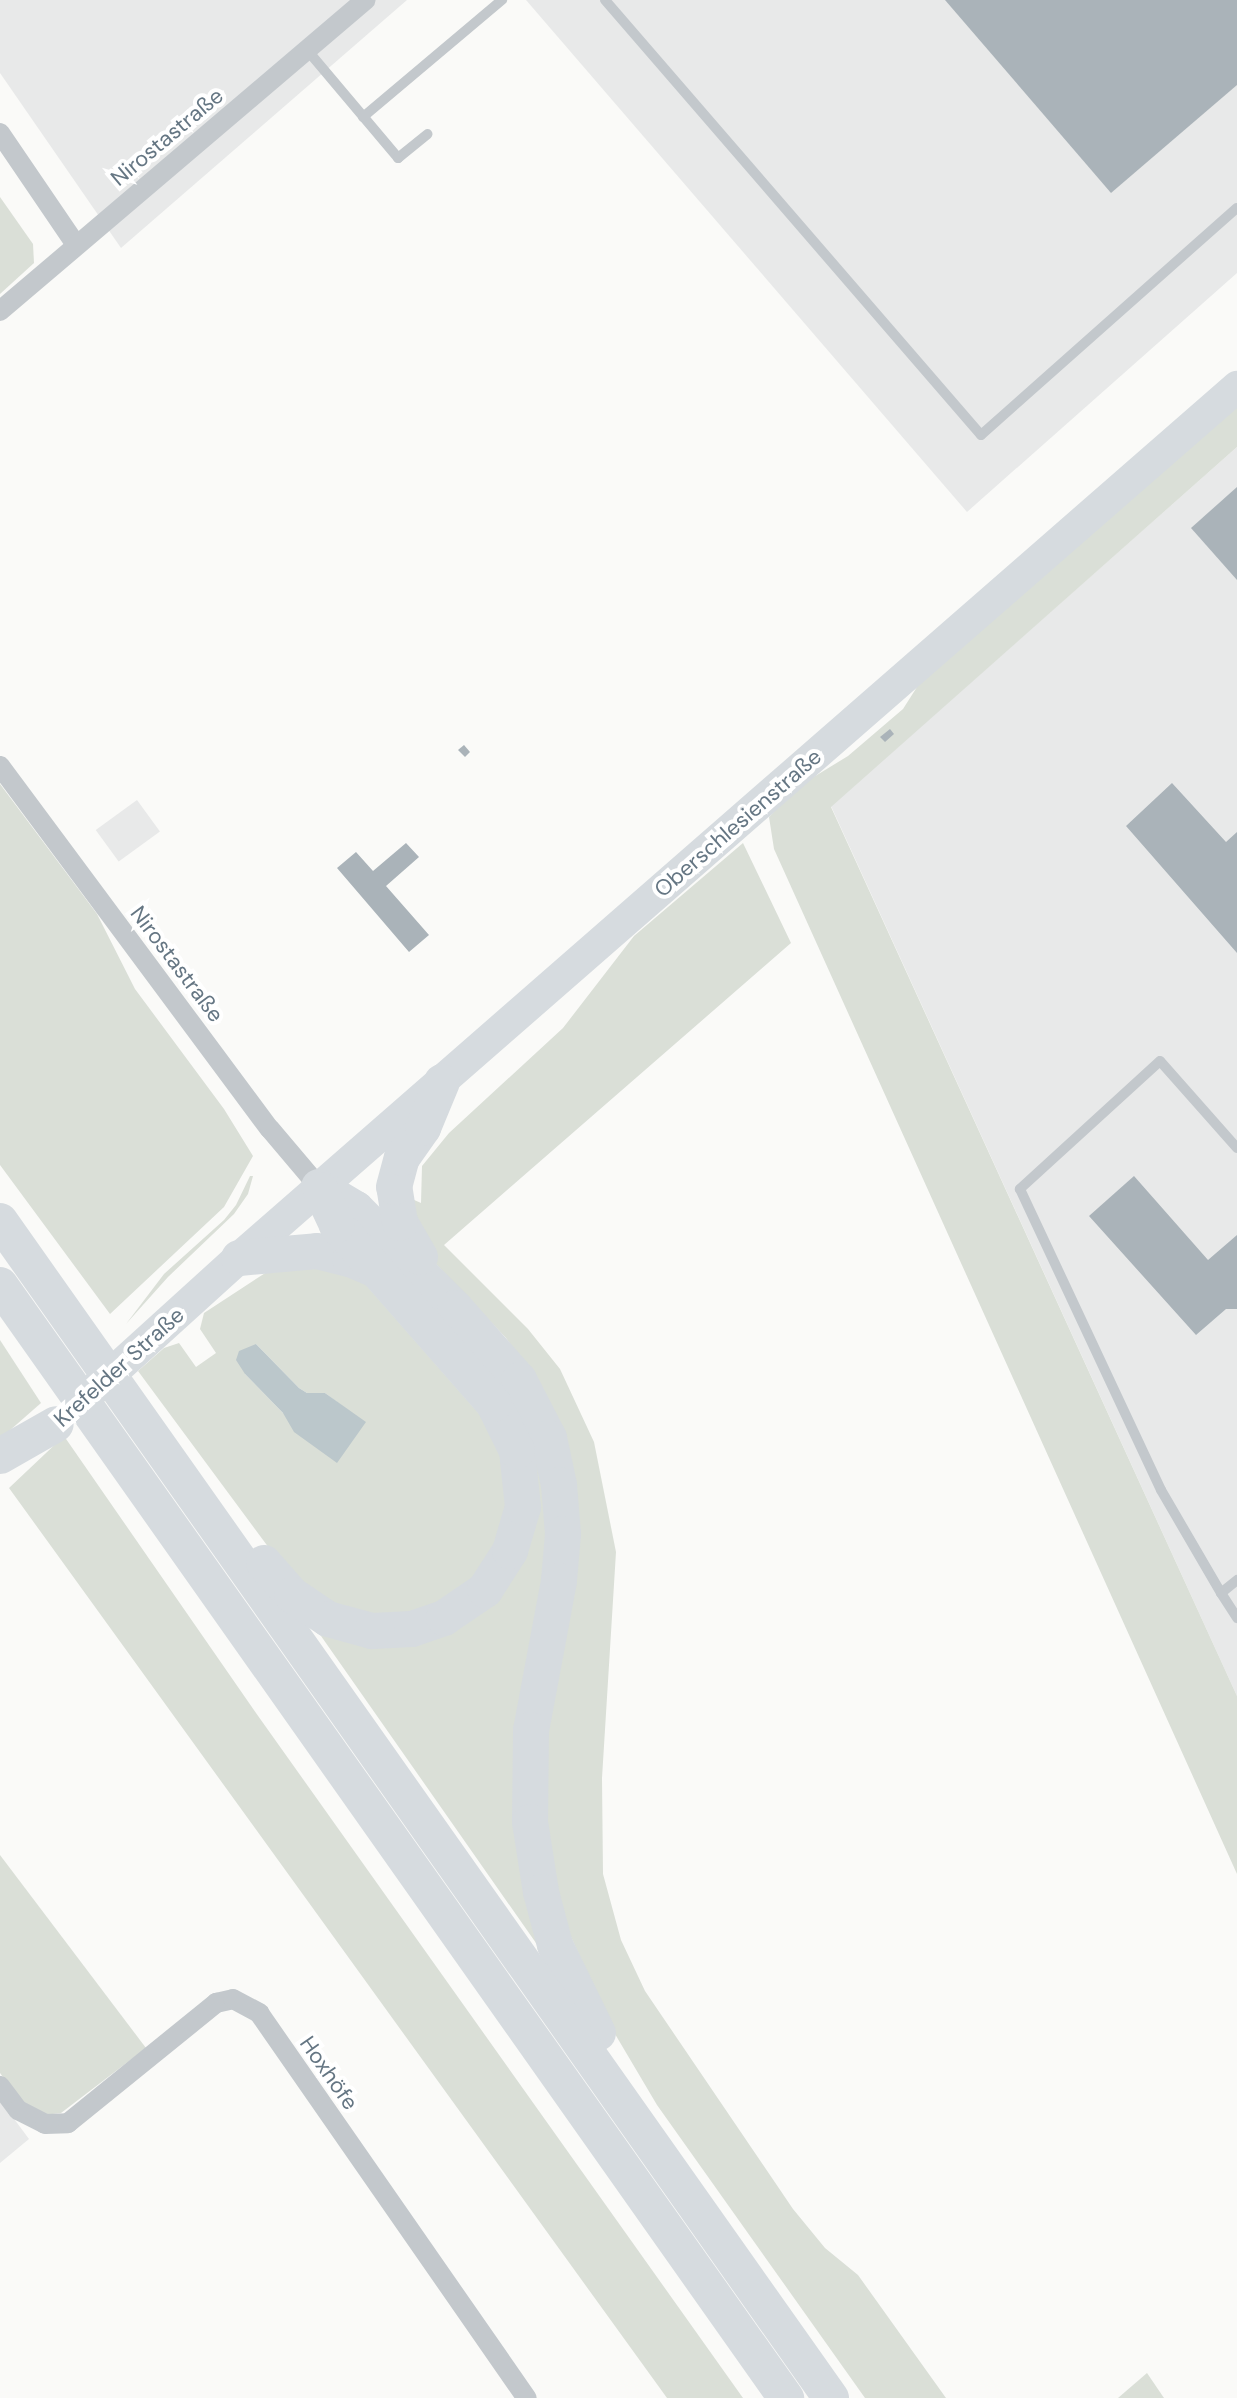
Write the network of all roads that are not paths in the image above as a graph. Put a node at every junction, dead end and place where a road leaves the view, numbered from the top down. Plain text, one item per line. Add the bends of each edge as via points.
1 (365, 0) edge
2 (502, 0) edge
3 (605, 0) edge
4 (308, 51) junction
5 (363, 117) junction
6 (0, 133) edge
7 (428, 134) dead end
8 (1237, 208) edge
9 (76, 245) junction
10 (0, 311) edge
11 (1237, 387) edge
12 (0, 766) edge
13 (442, 1082) junction
14 (1237, 1148) edge
15 (319, 1187) junction
16 (0, 1221) edge
17 (239, 1258) junction
18 (380, 1273) junction
19 (455, 1308) junction
20 (5, 1309) edge
21 (56, 1424) junction
22 (176, 1454) junction
23 (0, 1456) edge
24 (0, 1476) edge
25 (1237, 1580) edge
26 (1221, 1593) junction
27 (1237, 1618) edge
28 (0, 2086) edge
29 (670, 2169) junction
30 (527, 2398) edge
31 (786, 2398) edge
32 (831, 2398) edge

1 - 4 street, Nirostastraße
2 - 5 lane
3 - 8 lane via 981,435
4 - 5 lane
4 - 9 street, Nirostastraße
5 - 7 lane via 398,158
6 - 9 street
9 - 10 street, Nirostastraße
11 - 13 main road, Oberschlesienstraße
12 - 15 street, Nirostastraße via 270,1129
13 - 15 main road, Oberschlesienstraße
13 - 19 highway via 423,1128 402,1158 393,1197 403,1231
14 - 26 lane via 1160,1061 1020,1189 1161,1490
15 - 17 main road, Oberschlesienstraße
15 - 18 highway via 337,1225
15 - 19 highway via 356,1209
16 - 22 highway via 104,1368
17 - 18 highway via 317,1251
17 - 21 main road, Krefelder Straße
18 - 22 highway via 485,1392 517,1451 524,1496 519,1528 499,1571 478,1596 444,1618 405,1630 362,1630 328,1619 292,1595
19 - 29 highway via 519,1380 553,1451 563,1534 531,1730 533,1854 568,1977
20 - 31 highway via 258,1650
21 - 23 highway
21 - 24 main road, Krefelder Straße
22 - 29 highway
25 - 26 lane
26 - 27 lane
28 - 30 street, Hoxhöfe via 18,2110 45,2124 68,2123 216,2003 233,1999 259,2013
29 - 32 highway

